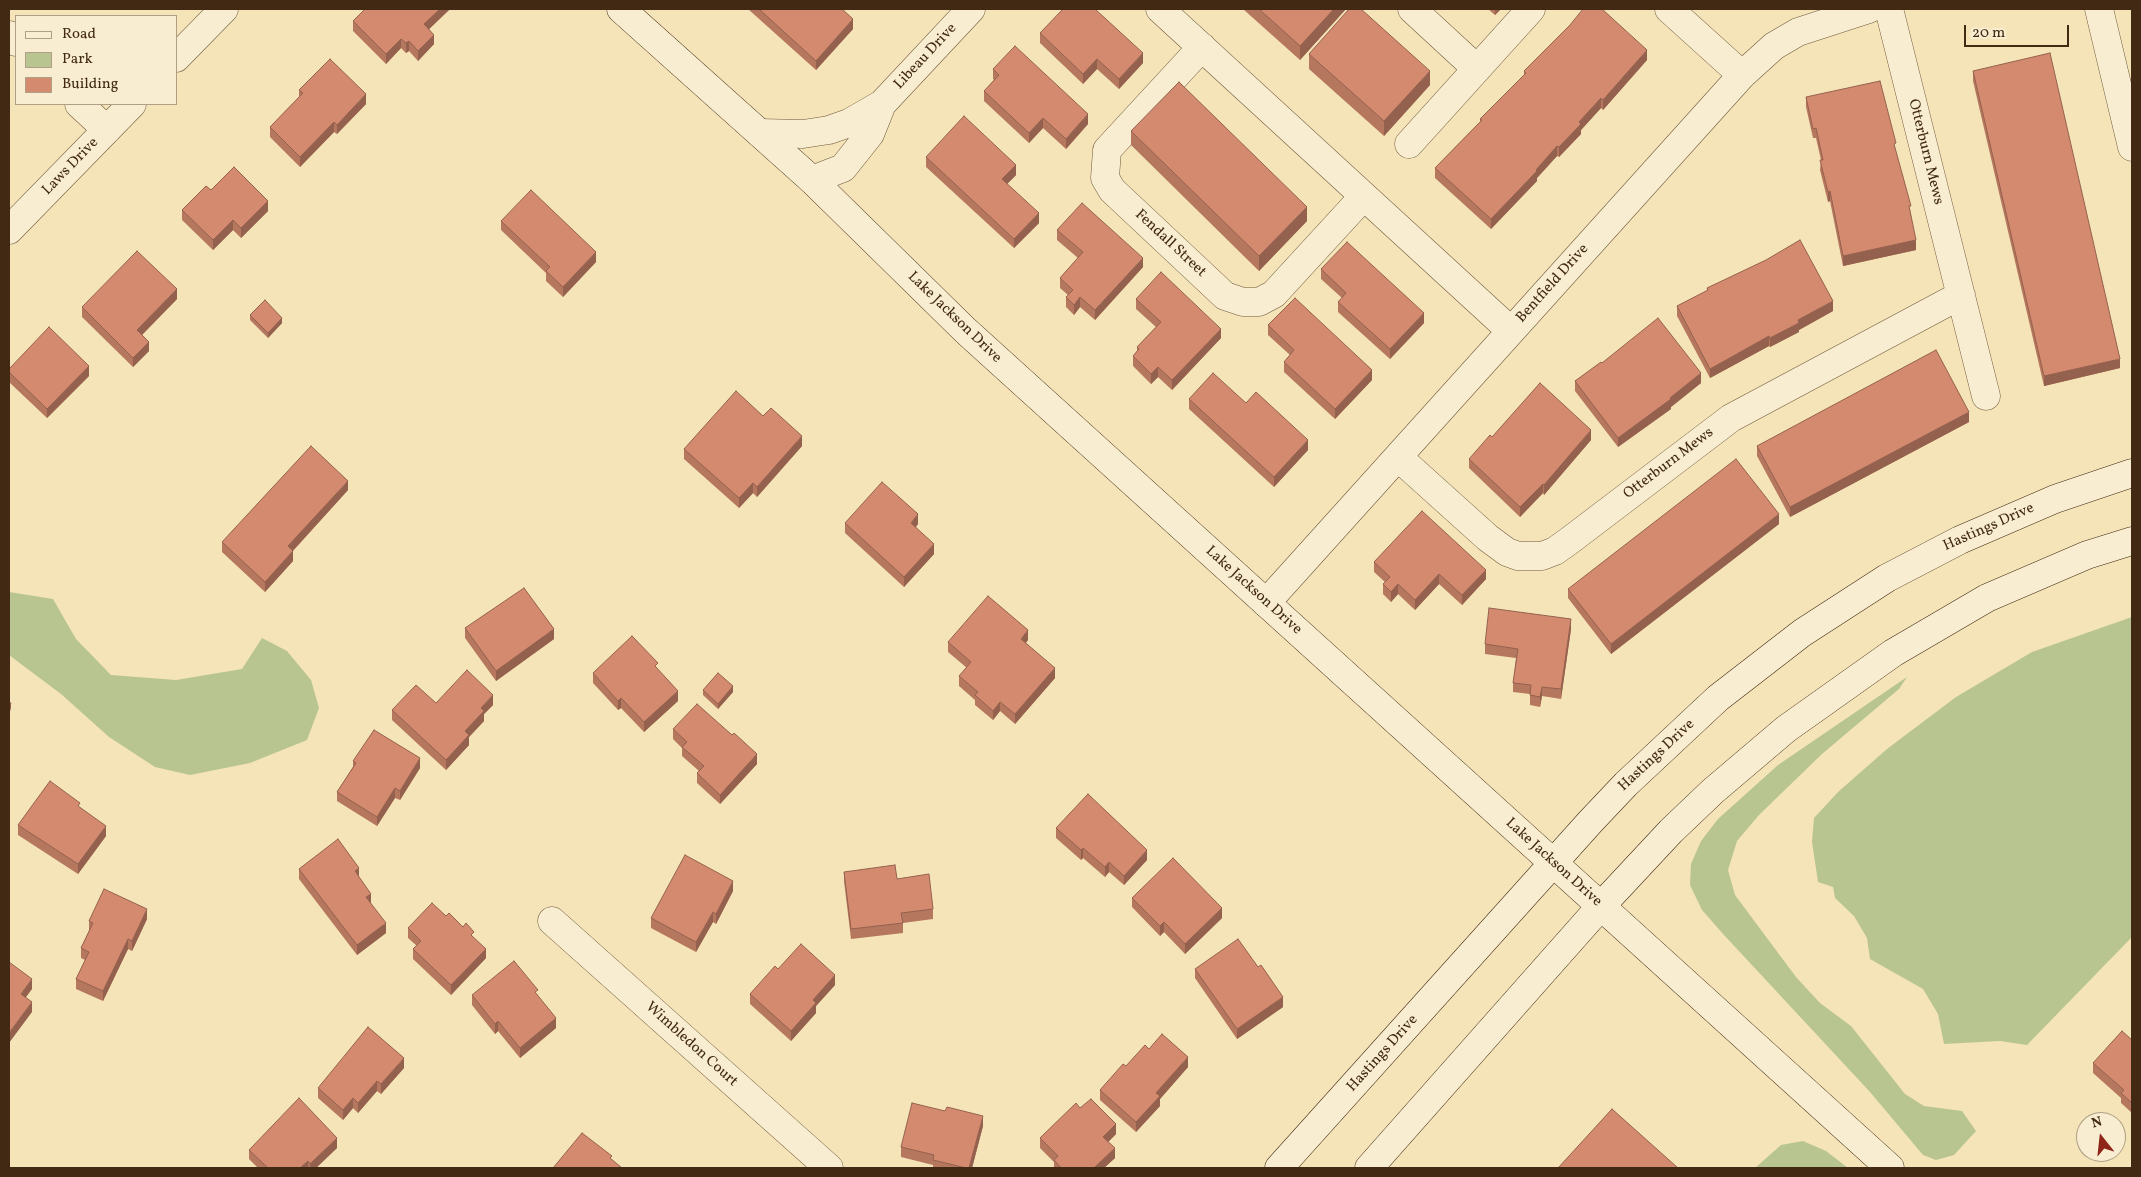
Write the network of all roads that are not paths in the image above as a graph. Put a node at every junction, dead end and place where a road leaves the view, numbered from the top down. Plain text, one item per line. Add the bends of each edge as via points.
1 (224, 9) edge
2 (621, 9) edge
3 (971, 9) edge
4 (1160, 9) edge
5 (1412, 9) edge
6 (1531, 9) edge
7 (1669, 9) edge
8 (1869, 9) edge
9 (1889, 9) edge
10 (2099, 9) edge
11 (1202, 47) junction
12 (178, 56) edge
13 (1477, 69) junction
14 (1742, 75) junction
15 (882, 104) junction
16 (81, 105) edge
17 (131, 105) edge
18 (107, 130) junction
19 (760, 133) junction
20 (1409, 144) dead end
21 (2132, 147) edge
22 (812, 180) junction
23 (1364, 196) junction
24 (9, 230) edge
25 (1961, 295) junction
26 (1511, 331) junction
27 (1986, 396) dead end
28 (1398, 457) junction
29 (2132, 473) edge
30 (2132, 541) edge
31 (1266, 602) junction
32 (1553, 862) junction
33 (1601, 906) junction
34 (552, 921) dead end
35 (829, 1168) edge
36 (1279, 1168) edge
37 (1369, 1168) edge
38 (1890, 1168) edge

1 - 12 street
2 - 19 street, Lake Jackson Drive
3 - 15 street, Libeau Drive
4 - 11 street
5 - 13 street
6 - 13 street
7 - 14 street
8 - 14 street, Bentfield Drive via 1785,39
9 - 25 street, Otterburn Mews
10 - 21 street
11 - 23 street
11 - 23 street, Fendall Street via 1107,150 1105,178 1112,190 1225,296 1242,302 1259,302 1274,294
13 - 20 street
14 - 26 street, Bentfield Drive
15 - 19 street, Libeau Drive via 849,123 829,130 803,134
15 - 22 street, Libeau Drive via 870,134 843,168
16 - 18 street
17 - 18 street, Laws Drive
18 - 24 street, Laws Drive
19 - 22 street, Lake Jackson Drive
22 - 31 street, Lake Jackson Drive via 966,331
23 - 26 street
25 - 27 street, Otterburn Mews
25 - 28 street, Otterburn Mews via 1731,418 1569,541 1542,556 1518,556 1507,552
26 - 28 street, Bentfield Drive
28 - 31 street, Bentfield Drive
29 - 32 street, Hastings Drive via 2056,499 1960,540 1888,578 1802,633 1718,698 1626,784
30 - 33 street via 2087,555 1988,598 1893,653 1786,728 1713,791 1671,830
31 - 32 street, Lake Jackson Drive
32 - 33 street, Lake Jackson Drive
32 - 36 street, Hastings Drive
33 - 37 street
33 - 38 street, Lake Jackson Drive
34 - 35 street, Wimbledon Court

